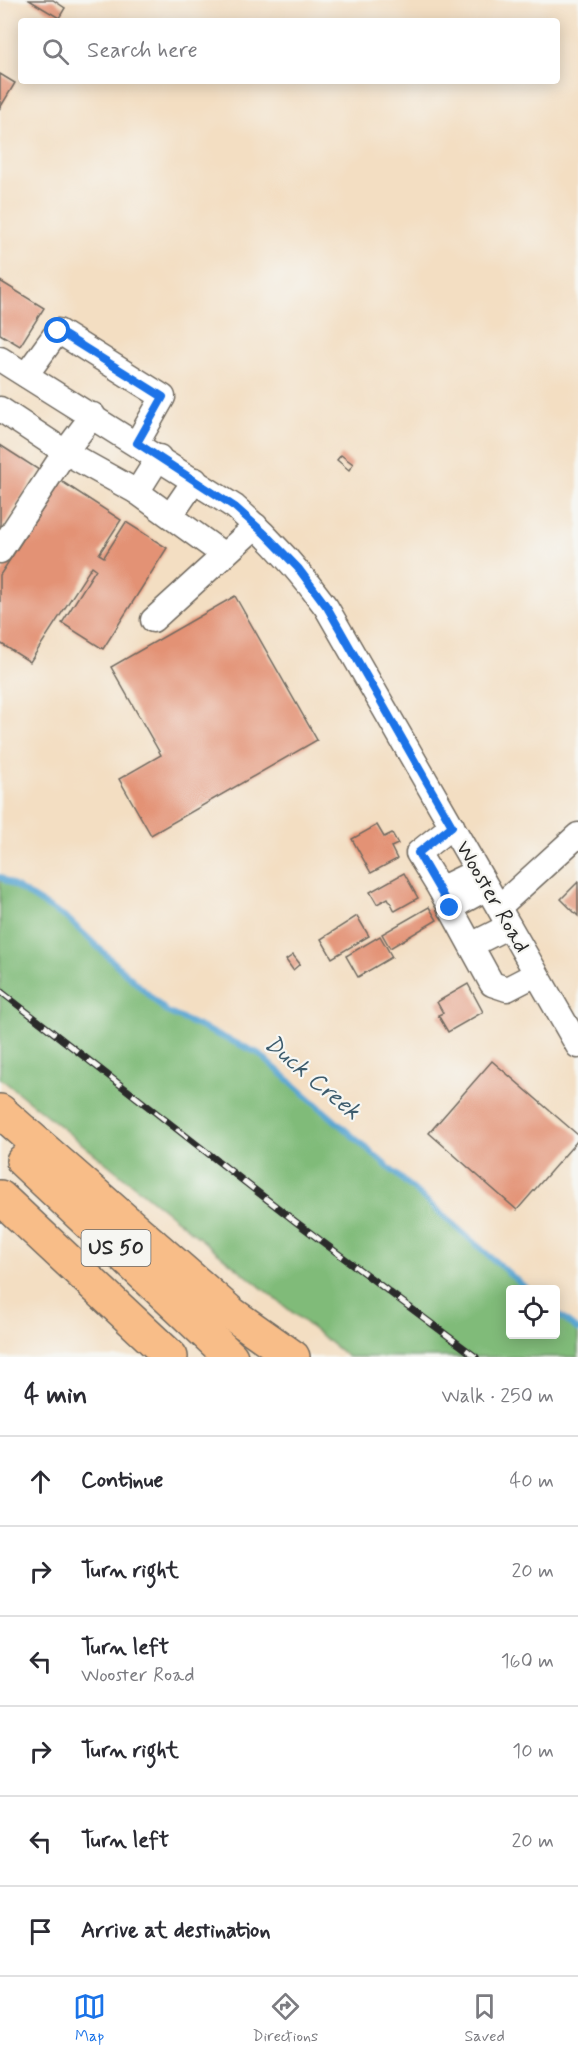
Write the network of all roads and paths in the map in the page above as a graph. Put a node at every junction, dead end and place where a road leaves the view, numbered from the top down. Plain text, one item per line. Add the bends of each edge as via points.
1 (0, 359) edge
2 (26, 375) junction
3 (0, 409) edge
4 (93, 416) junction
5 (137, 443) junction
6 (65, 452) junction
7 (159, 457) junction
8 (195, 480) junction
9 (137, 492) junction
10 (171, 514) junction
11 (256, 526) junction
12 (0, 551) edge
13 (224, 555) junction
14 (153, 620) dead end
15 (452, 826) junction
16 (578, 835) edge
17 (493, 898) junction
18 (445, 899) junction
19 (471, 945) junction
20 (536, 974) junction
21 (578, 1046) edge
22 (0, 1111) edge
23 (0, 1139) edge
24 (0, 1197) edge
25 (142, 1330) junction
26 (166, 1357) edge
27 (171, 1357) edge
28 (231, 1357) edge
29 (293, 1357) edge

1 - 2 street, Wooster Road
2 - 4 street, Wooster Road
2 - 5 street via 58,331 163,397
3 - 6 street
4 - 5 street, Wooster Road
4 - 6 street
5 - 7 street, Wooster Road
6 - 9 street
6 - 12 street
7 - 8 street, Wooster Road
7 - 9 street
8 - 10 street
8 - 11 street, Wooster Road
9 - 10 street
10 - 13 street
11 - 13 street
11 - 15 street, Wooster Road via 298,568 327,607
13 - 14 street
15 - 17 street, Wooster Road
15 - 18 street via 418,853
16 - 17 street
17 - 18 street
17 - 19 street
17 - 20 street, Wooster Road
18 - 19 street
19 - 20 street via 492,984 507,989
20 - 21 street, Wooster Road
22 - 29 highway via 232,1314
23 - 28 highway, US 50
24 - 25 highway, US 50
25 - 26 highway
25 - 27 highway, US 50

